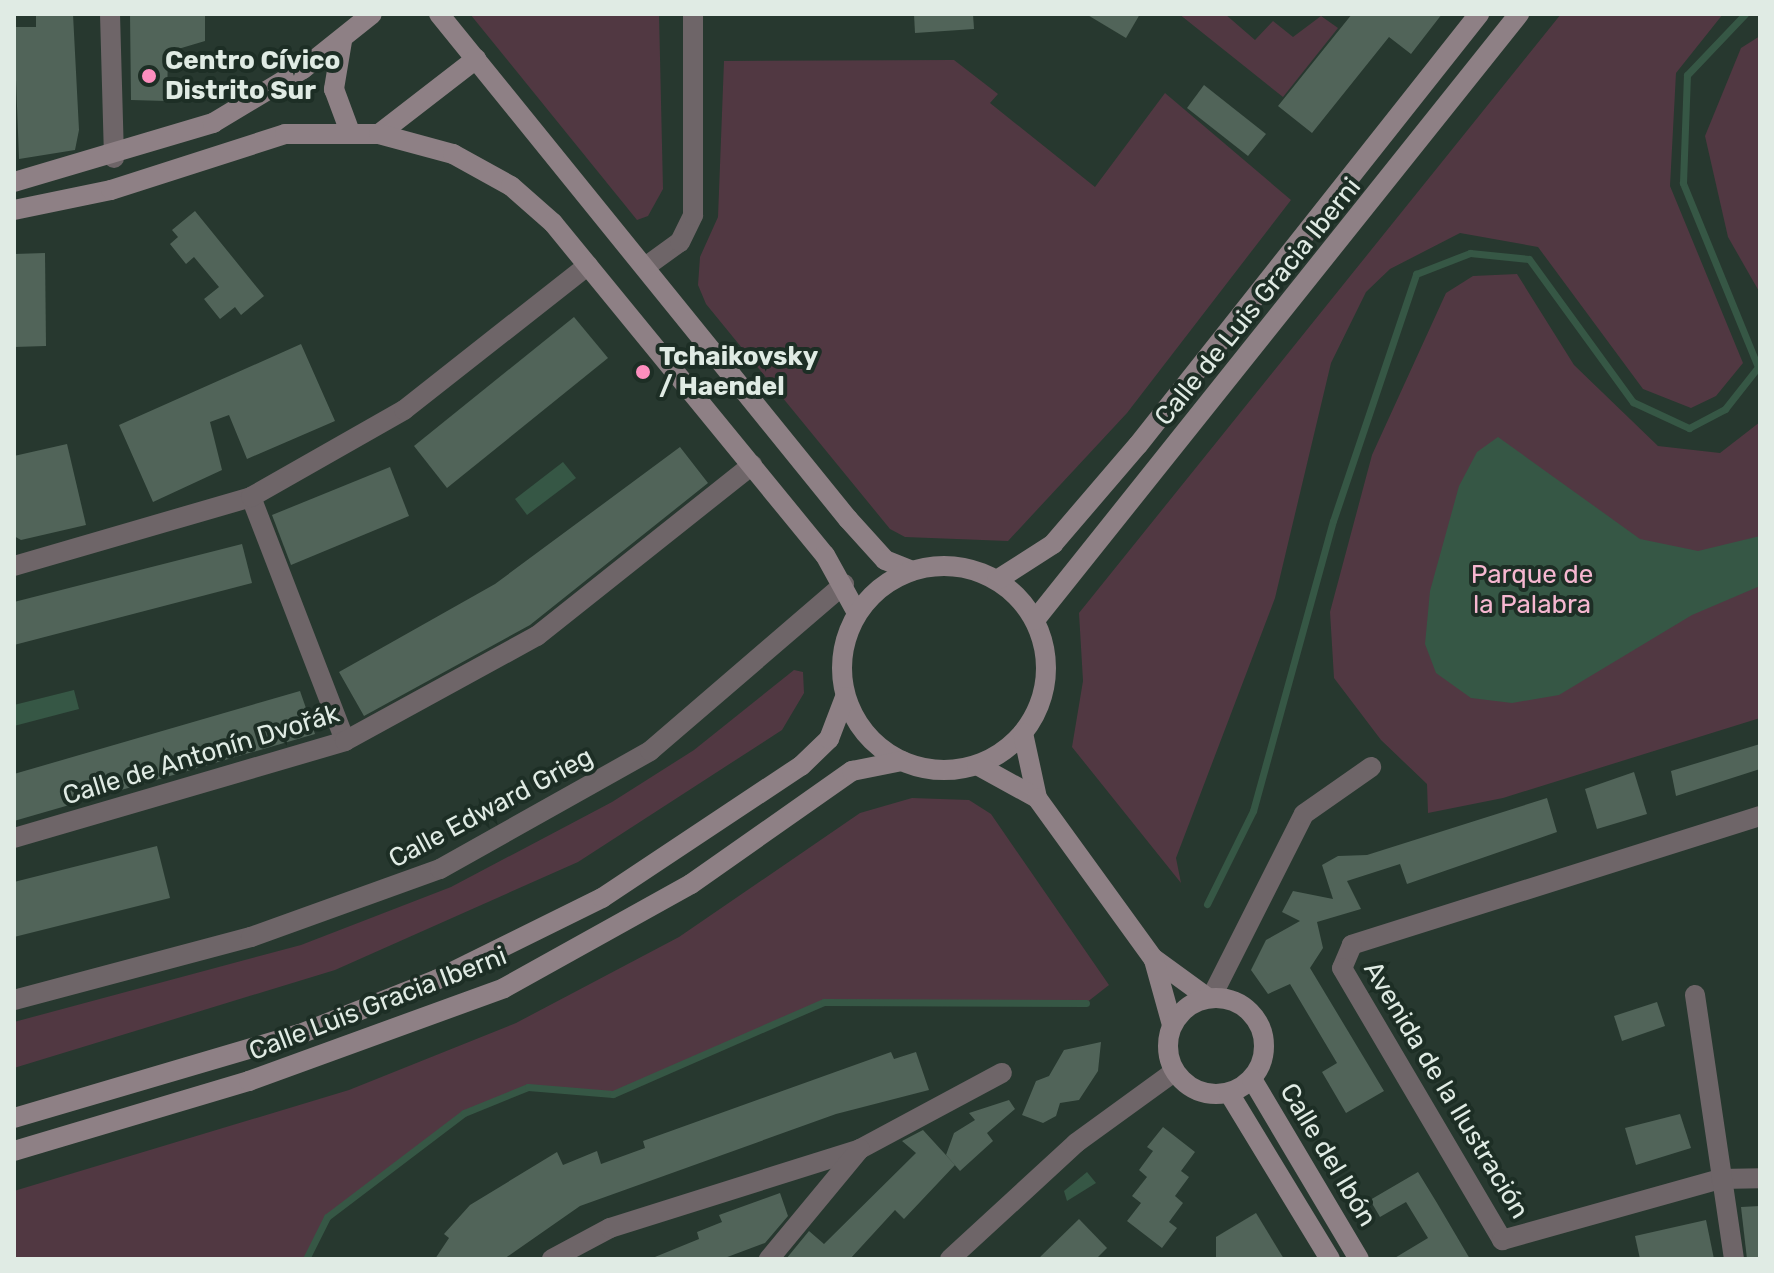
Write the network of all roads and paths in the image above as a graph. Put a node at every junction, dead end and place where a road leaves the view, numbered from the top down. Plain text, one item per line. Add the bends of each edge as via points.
1 (110, 14) edge
2 (372, 14) edge
3 (439, 14) edge
4 (693, 14) edge
5 (1479, 14) edge
6 (1519, 14) edge
7 (342, 41) junction
8 (476, 59) junction
9 (350, 132) junction
10 (379, 134) junction
11 (114, 158) junction
12 (14, 182) edge
13 (14, 210) edge
14 (588, 265) junction
15 (648, 265) junction
16 (752, 465) junction
17 (251, 497) junction
18 (14, 566) edge
19 (912, 571) junction
20 (997, 580) junction
21 (844, 584) junction
22 (857, 613) junction
23 (1035, 620) junction
24 (845, 697) junction
25 (1023, 733) junction
26 (345, 741) junction
27 (902, 761) junction
28 (977, 765) junction
29 (1371, 767) dead end
30 (1037, 798) junction
31 (1760, 816) edge
32 (14, 838) edge
33 (1153, 958) junction
34 (1695, 995) dead end
35 (1210, 998) junction
36 (14, 1000) edge
37 (1172, 1025) junction
38 (1175, 1071) junction
39 (1002, 1073) dead end
40 (1252, 1079) junction
41 (1229, 1093) junction
42 (14, 1118) edge
43 (860, 1149) junction
44 (14, 1151) edge
45 (1760, 1178) edge
46 (1721, 1179) junction
47 (552, 1259) edge
48 (769, 1259) edge
49 (950, 1259) edge
50 (1330, 1259) edge
51 (1359, 1259) edge
52 (1734, 1259) edge

1 - 11 street
2 - 7 main road
3 - 8 main road
4 - 15 street via 693,215 680,242
5 - 20 main road, Calle de Luis Gracia Iberni via 1138,445 1053,544
6 - 23 main road, Calle de Luis Gracia Iberni
7 - 9 main road via 334,89
7 - 11 main road via 213,123
8 - 10 main road
8 - 15 main road
9 - 10 main road
9 - 13 main road via 254,140 111,190
10 - 14 main road via 424,143 488,172 537,207
11 - 12 main road
14 - 16 main road
14 - 17 street via 404,410
15 - 19 main road via 848,519 885,560
16 - 21 main road
16 - 26 street, Calle de Antonín Dvořák via 537,636
17 - 18 street
17 - 26 street
19 - 20 main road via 955,567
19 - 22 main road via 880,587
20 - 23 main road
21 - 22 main road
21 - 36 street, Calle Edward Grieg via 650,751 440,869 251,937
22 - 24 main road via 842,654
23 - 25 main road via 1046,679
24 - 27 main road via 867,735
24 - 42 main road, Calle Luis Gracia Iberni via 829,739 801,766 602,898 436,980 300,1034
25 - 28 main road
25 - 30 main road
26 - 32 street, Calle de Antonín Dvořák
27 - 28 main road via 947,770
27 - 44 main road, Calle Luis Gracia Iberni via 852,771 691,884 504,988 249,1081
28 - 30 main road
29 - 35 street via 1304,814
30 - 33 main road
31 - 46 street, Avenida de la Ilustración via 1352,945 1342,968 1502,1240
33 - 35 main road
33 - 37 main road
34 - 46 street
35 - 37 main road
35 - 40 main road via 1244,1007 1259,1024 1263,1059
37 - 38 main road via 1168,1052
38 - 41 main road via 1193,1088
38 - 49 street via 1076,1143
39 - 43 street
40 - 41 main road
40 - 51 main road, Calle del Ibón
41 - 50 main road, Calle del Ibón
43 - 47 street via 591,1234
43 - 48 street
45 - 46 street, Avenida de la Ilustración
46 - 52 street

